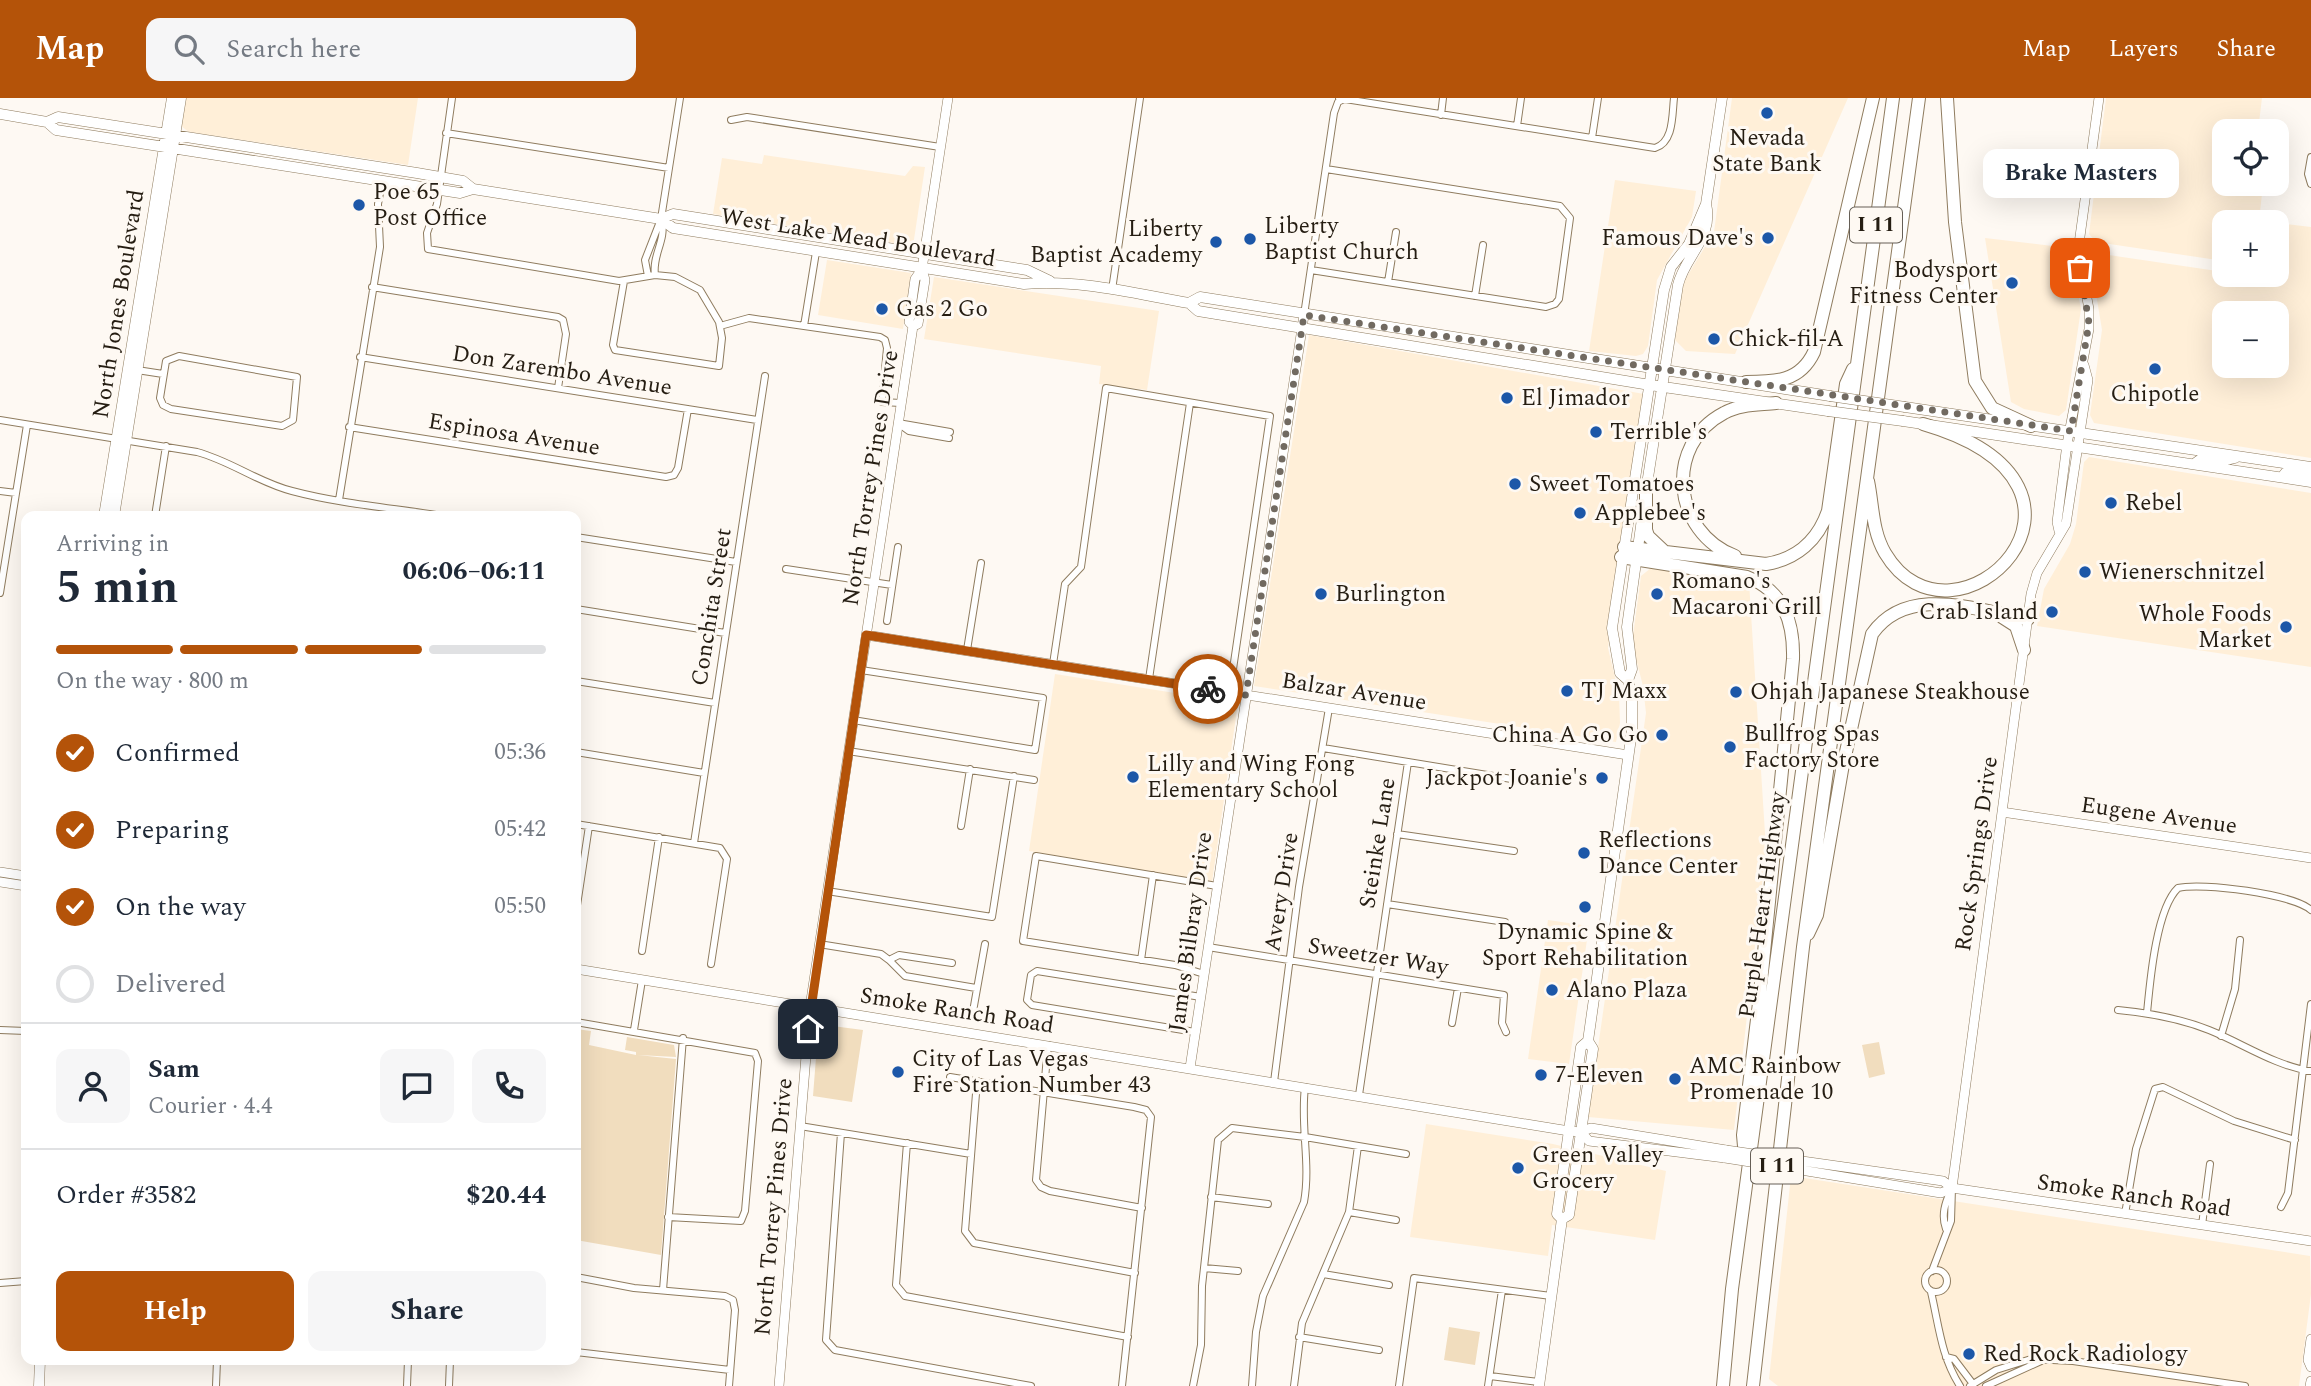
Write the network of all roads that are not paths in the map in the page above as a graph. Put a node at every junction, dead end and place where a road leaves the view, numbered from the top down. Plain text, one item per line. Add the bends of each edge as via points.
1 (172, 98) edge
2 (181, 98) edge
3 (452, 98) edge
4 (679, 98) edge
5 (948, 98) edge
6 (1140, 98) edge
7 (1341, 98) edge
8 (1443, 98) edge
9 (1521, 98) edge
10 (1598, 98) edge
11 (1674, 98) edge
12 (1722, 98) edge
13 (1872, 98) edge
14 (1893, 98) edge
15 (1919, 98) edge
16 (1947, 98) edge
17 (2099, 98) edge
18 (1368, 100) edge
19 (0, 114) edge
20 (1441, 114) junction
21 (731, 120) dead end
22 (47, 122) junction
23 (1517, 126) junction
24 (446, 133) junction
25 (170, 135) junction
26 (1592, 138) junction
27 (940, 147) junction
28 (169, 148) junction
29 (2311, 157) edge
30 (322, 159) junction
31 (272, 164) junction
32 (358, 164) junction
33 (669, 168) junction
34 (1326, 169) junction
35 (320, 172) junction
36 (416, 173) junction
37 (440, 177) junction
38 (382, 182) junction
39 (2311, 184) edge
40 (473, 189) junction
41 (439, 190) junction
42 (1706, 204) junction
43 (661, 219) junction
44 (757, 228) junction
45 (1396, 232) dead end
46 (755, 242) junction
47 (1483, 245) dead end
48 (816, 252) junction
49 (924, 254) junction
50 (922, 269) junction
51 (1311, 270) junction
52 (651, 275) junction
53 (624, 281) junction
54 (1051, 282) junction
55 (1388, 282) junction
56 (372, 287) junction
57 (1112, 290) junction
58 (1475, 296) junction
59 (1189, 303) junction
60 (1304, 315) junction
61 (140, 322) junction
62 (804, 326) junction
63 (720, 327) junction
64 (1302, 328) junction
65 (1414, 331) junction
66 (1439, 335) junction
67 (1401, 344) junction
68 (1860, 352) junction
69 (1492, 354) junction
70 (1570, 356) junction
71 (360, 357) junction
72 (1652, 369) junction
73 (137, 370) junction
74 (1665, 371) junction
75 (163, 374) junction
76 (765, 376) dead end
77 (1746, 383) junction
78 (1650, 385) junction
79 (1662, 387) junction
80 (558, 388) junction
81 (1190, 402) junction
82 (901, 403) junction
83 (1776, 403) junction
84 (688, 409) junction
85 (0, 420) edge
86 (757, 420) junction
87 (898, 423) junction
88 (1923, 424) junction
89 (27, 425) junction
90 (2031, 426) junction
91 (349, 427) junction
92 (2076, 432) junction
93 (949, 435) dead end
94 (122, 439) junction
95 (2072, 445) junction
96 (166, 446) junction
97 (2195, 449) junction
98 (2141, 456) junction
99 (2243, 457) junction
100 (2284, 462) junction
101 (2194, 464) junction
102 (2311, 467) edge
103 (2239, 471) junction
104 (1866, 473) junction
105 (2311, 474) edge
106 (2282, 477) junction
107 (2311, 482) edge
108 (0, 491) edge
109 (1646, 491) junction
110 (16, 493) junction
111 (339, 500) junction
112 (105, 511) edge
113 (115, 511) edge
114 (156, 511) edge
115 (410, 511) edge
116 (1825, 518) junction
117 (581, 538) edge
118 (898, 547) dead end
119 (1622, 552) junction
120 (1665, 552) junction
121 (1637, 555) junction
122 (736, 562) junction
123 (981, 563) dead end
124 (2, 566) edge
125 (786, 569) dead end
126 (874, 583) junction
127 (892, 585) junction
128 (0, 593) edge
129 (581, 610) edge
130 (2000, 614) junction
131 (2028, 619) junction
132 (887, 621) dead end
133 (725, 633) junction
134 (866, 635) junction
135 (967, 650) junction
136 (2024, 650) junction
137 (1053, 664) junction
138 (861, 670) junction
139 (1232, 676) dead end
140 (1149, 679) junction
141 (1628, 680) junction
142 (581, 682) edge
143 (1246, 695) junction
144 (715, 703) junction
145 (1329, 708) junction
146 (853, 720) junction
147 (1323, 748) junction
148 (848, 751) junction
149 (581, 753) edge
150 (1628, 755) junction
151 (1408, 762) junction
152 (970, 769) junction
153 (704, 773) junction
154 (1014, 776) junction
155 (1034, 780) dead end
156 (1530, 782) dead end
157 (2002, 812) junction
158 (581, 825) edge
159 (589, 826) junction
160 (961, 826) dead end
161 (1397, 834) junction
162 (659, 837) junction
163 (694, 843) junction
164 (1514, 851) dead end
165 (2311, 858) edge
166 (0, 872) edge
167 (21, 875) edge
168 (1153, 875) junction
169 (581, 879) edge
170 (0, 882) edge
171 (21, 885) edge
172 (1217, 886) junction
173 (827, 891) junction
174 (1387, 904) junction
175 (2311, 910) edge
176 (1505, 922) dead end
177 (2240, 940) dead end
178 (819, 944) junction
179 (985, 944) dead end
180 (1208, 947) junction
181 (1802, 947) junction
182 (642, 951) dead end
183 (889, 960) junction
184 (1141, 960) junction
185 (1289, 960) junction
186 (952, 963) dead end
187 (711, 964) dead end
188 (581, 970) edge
189 (1204, 974) junction
190 (1376, 974) junction
191 (642, 979) junction
192 (976, 988) junction
193 (1458, 988) junction
194 (1201, 997) junction
195 (2311, 1004) edge
196 (810, 1007) junction
197 (2118, 1010) dead end
198 (2147, 1013) junction
199 (972, 1017) dead end
200 (581, 1023) edge
201 (1452, 1023) dead end
202 (0, 1030) edge
203 (634, 1030) junction
204 (21, 1031) edge
205 (1195, 1032) junction
206 (1506, 1032) dead end
207 (2221, 1036) junction
208 (683, 1038) junction
209 (1588, 1041) junction
210 (1048, 1045) junction
211 (1190, 1068) junction
212 (2308, 1071) edge
213 (950, 1077) dead end
214 (977, 1081) junction
215 (1274, 1082) junction
216 (1305, 1087) junction
217 (1042, 1091) junction
218 (1359, 1096) junction
219 (800, 1126) junction
220 (1569, 1131) junction
221 (1581, 1132) junction
222 (841, 1133) junction
223 (1305, 1137) junction
224 (2295, 1140) junction
225 (907, 1143) junction
226 (1358, 1146) junction
227 (971, 1153) junction
228 (1406, 1154) dead end
229 (2210, 1164) dead end
230 (1746, 1182) junction
231 (1952, 1188) junction
232 (1211, 1198) junction
233 (1268, 1204) dead end
234 (2281, 1207) dead end
235 (1142, 1208) junction
236 (1349, 1212) junction
237 (2125, 1214) junction
238 (668, 1217) junction
239 (1562, 1219) junction
240 (1396, 1220) dead end
241 (2202, 1225) junction
242 (2311, 1241) edge
243 (1941, 1252) junction
244 (1204, 1268) junction
245 (1238, 1271) dead end
246 (1932, 1271) junction
247 (1943, 1272) junction
248 (1135, 1273) junction
249 (1323, 1274) junction
250 (581, 1278) edge
251 (21, 1281) edge
252 (0, 1283) edge
253 (1389, 1284) dead end
254 (663, 1290) junction
255 (1502, 1290) junction
256 (1935, 1292) junction
257 (1551, 1296) junction
258 (1299, 1337) junction
259 (1128, 1338) junction
260 (2311, 1339) edge
261 (1379, 1350) dead end
262 (581, 1353) edge
263 (1947, 1357) junction
264 (2041, 1361) junction
265 (40, 1365) edge
266 (217, 1365) edge
267 (408, 1365) edge
268 (450, 1365) edge
269 (2311, 1367) edge
270 (730, 1370) junction
271 (1490, 1376) junction
272 (2311, 1381) edge
273 (1539, 1384) edge
274 (1971, 1385) edge
275 (39, 1386) edge
276 (216, 1386) edge
277 (407, 1386) edge
278 (449, 1386) edge
279 (729, 1386) edge
280 (779, 1386) edge
281 (1031, 1386) edge
282 (1122, 1386) edge
283 (1193, 1386) edge
284 (1252, 1386) edge
285 (1294, 1386) edge
286 (1399, 1386) edge
287 (1488, 1386) edge
288 (1723, 1386) edge
289 (1753, 1386) edge
290 (1960, 1386) edge
291 (1986, 1386) edge
292 (2245, 1386) edge
293 (2310, 1386) edge

1 - 25 main road, North Jones Boulevard
2 - 25 main road, North Jones Boulevard
3 - 24 street
4 - 33 street
5 - 27 main road, North Torrey Pines Drive
6 - 57 street
7 - 18 street
7 - 34 street, James Bilbray Drive via 1334,113
8 - 20 street
9 - 23 street
10 - 26 street
11 - 26 street via 1664,145 1655,148
12 - 42 main road
13 - 77 highway via 1814,352 1794,376
14 - 68 highway, Purple Heart Highway / I 11
15 - 104 highway, Purple Heart Highway / I 11
16 - 90 highway via 1955,222 1975,381 1987,404
17 - 92 main road, Rock Springs Drive via 2078,251 2090,316 2078,379
18 - 20 street
19 - 22 main road, West Lake Mead Boulevard
20 - 23 street
21 - 27 street via 747,117
22 - 25 main road, West Lake Mead Boulevard via 58,117
22 - 28 main road, West Lake Mead Boulevard via 57,130
23 - 26 street
24 - 33 street
24 - 37 street
25 - 28 main road, North Jones Boulevard
25 - 30 main road, West Lake Mead Boulevard
27 - 49 main road, North Torrey Pines Drive
28 - 31 main road, West Lake Mead Boulevard
28 - 61 main road, North Jones Boulevard
29 - 39 street
30 - 31 main road via 312,164
30 - 32 main road, West Lake Mead Boulevard
31 - 35 main road, West Lake Mead Boulevard
32 - 35 main road
32 - 36 main road, West Lake Mead Boulevard
33 - 43 street
34 - 51 street, James Bilbray Drive
34 - 58 street via 1560,206 1567,211 1570,218 1555,304 1546,307
35 - 38 main road, West Lake Mead Boulevard
36 - 37 main road, West Lake Mead Boulevard
36 - 38 main road via 390,175
37 - 40 main road, West Lake Mead Boulevard via 463,181
37 - 41 street
38 - 41 main road, West Lake Mead Boulevard
38 - 56 street via 380,247
40 - 41 main road, West Lake Mead Boulevard via 460,193
40 - 43 main road, West Lake Mead Boulevard
41 - 53 street via 427,233 428,248
42 - 72 main road via 1693,237 1667,276
42 - 74 main road via 1709,216 1704,237 1679,278
43 - 44 main road, West Lake Mead Boulevard via 673,214
43 - 46 main road, West Lake Mead Boulevard via 673,228
43 - 52 street via 645,260
44 - 46 main road
44 - 49 main road, West Lake Mead Boulevard
45 - 55 street
46 - 48 main road, West Lake Mead Boulevard
47 - 58 street
48 - 50 main road, West Lake Mead Boulevard
48 - 62 street
49 - 50 main road, North Torrey Pines Drive
49 - 54 main road, West Lake Mead Boulevard via 1027,270
50 - 54 main road, West Lake Mead Boulevard via 1024,284
50 - 82 main road, North Torrey Pines Drive via 915,279
51 - 55 street
51 - 60 street, James Bilbray Drive
52 - 53 street
52 - 63 street via 675,277 699,290
53 - 63 street via 613,345 620,353 719,366
54 - 57 main road, West Lake Mead Boulevard
55 - 58 street
56 - 71 street
56 - 80 street via 563,320 566,334
57 - 59 main road, West Lake Mead Boulevard
59 - 60 main road, West Lake Mead Boulevard via 1200,297
59 - 64 main road, West Lake Mead Boulevard via 1198,311
60 - 64 main road, James Bilbray Drive
60 - 65 main road, West Lake Mead Boulevard
61 - 73 main road, North Jones Boulevard
61 - 94 main road, North Jones Boulevard
62 - 63 street via 749,318
62 - 82 street via 885,340 882,402
64 - 67 main road, West Lake Mead Boulevard
64 - 143 main road, James Bilbray Drive
65 - 66 main road, West Lake Mead Boulevard
65 - 67 main road
66 - 69 main road via 1448,342
66 - 70 main road, West Lake Mead Boulevard
67 - 69 main road, West Lake Mead Boulevard
68 - 116 highway via 1846,384
68 - 230 highway, Purple Heart Highway / I 11
69 - 70 main road
69 - 78 main road, West Lake Mead Boulevard
70 - 72 main road, West Lake Mead Boulevard
71 - 80 street, Don Zarembo Avenue
71 - 91 street
72 - 74 main road, West Lake Mead Boulevard
72 - 78 main road
73 - 75 street
73 - 94 main road, North Jones Boulevard
74 - 77 main road, West Lake Mead Boulevard
74 - 79 main road
75 - 75 street via 160,398 171,409 289,425 293,421 297,377 179,356 166,361
76 - 86 street, Conchita Street
77 - 90 main road, West Lake Mead Boulevard, bridge
78 - 79 main road, West Lake Mead Boulevard
78 - 119 main road
79 - 83 main road, West Lake Mead Boulevard
79 - 109 main road
80 - 84 street, Don Zarembo Avenue
81 - 137 street via 1106,388 1081,567 1066,584
81 - 139 street via 1270,416
81 - 140 street
82 - 87 main road, North Torrey Pines Drive
83 - 88 main road, West Lake Mead Boulevard, bridge
83 - 116 highway via 1727,411 1698,435 1682,474 1688,512 1700,532 1717,547 1751,559 1794,550
84 - 86 street, Don Zarembo Avenue
84 - 91 street, Espinosa Avenue via 678,468 666,477
85 - 89 street
86 - 122 street, Conchita Street
87 - 93 street
87 - 126 main road, North Torrey Pines Drive
88 - 95 main road, West Lake Mead Boulevard
88 - 104 highway via 1989,452 2006,466 2017,485 2023,506 2021,535 1998,571 1958,589 1936,588 1909,578 1888,558 1878,538
89 - 94 street
89 - 110 street
90 - 92 main road, West Lake Mead Boulevard
91 - 111 street
92 - 95 main road, Rock Springs Drive
92 - 97 main road, West Lake Mead Boulevard
94 - 96 street
94 - 112 main road, North Jones Boulevard
94 - 113 main road, North Jones Boulevard
95 - 98 main road, West Lake Mead Boulevard
95 - 131 main road, Rock Springs Drive via 2056,543 2034,582
96 - 111 street via 216,457 291,491
96 - 114 street
97 - 98 main road via 2190,457
97 - 99 main road, West Lake Mead Boulevard
98 - 101 main road, West Lake Mead Boulevard
99 - 100 main road, West Lake Mead Boulevard
99 - 101 main road via 2201,458
100 - 102 main road, West Lake Mead Boulevard
100 - 103 main road via 2276,470 2252,467
101 - 103 main road, West Lake Mead Boulevard
103 - 106 main road, West Lake Mead Boulevard
104 - 181 highway, Purple Heart Highway / I 11
105 - 106 main road via 2285,471
106 - 107 main road, West Lake Mead Boulevard
108 - 110 street
109 - 120 highway via 1646,530
109 - 121 main road
110 - 124 street
111 - 115 street
116 - 120 highway via 1807,545 1778,562 1749,564
117 - 122 street
118 - 127 street
119 - 121 highway
119 - 141 main road via 1612,628 1620,673
120 - 121 highway
121 - 141 main road via 1626,627 1632,669
121 - 230 highway via 1758,581 1778,597 1791,624 1793,659 1743,1135
122 - 133 street, Conchita Street
123 - 135 street
124 - 128 street
125 - 126 street
126 - 127 street
126 - 134 main road, North Torrey Pines Drive
127 - 132 street
129 - 133 street
130 - 131 highway
130 - 136 highway via 2016,626
130 - 181 highway via 1923,603 1899,609 1872,634 1817,915
131 - 136 main road, Rock Springs Drive
133 - 144 street, Conchita Street
134 - 135 main road, Balzar Avenue
134 - 138 main road, North Torrey Pines Drive
135 - 137 main road, Balzar Avenue
136 - 157 main road, Rock Springs Drive
137 - 140 main road, Balzar Avenue
138 - 146 main road, North Torrey Pines Drive
138 - 146 street via 1043,698 1035,750
140 - 143 main road, Balzar Avenue
141 - 150 main road via 1633,714
142 - 144 street
143 - 145 main road, Balzar Avenue
143 - 172 main road, James Bilbray Drive
144 - 153 street, Conchita Street
145 - 147 street, Avery Drive
145 - 150 main road, Balzar Avenue
146 - 148 main road, North Torrey Pines Drive
147 - 151 street
147 - 185 street, Avery Drive
148 - 152 street
148 - 173 main road, North Torrey Pines Drive
149 - 153 street
150 - 209 main road
151 - 156 street
151 - 161 street, Steinke Lane
152 - 154 street
152 - 160 street
153 - 163 street, Conchita Street
154 - 155 street
154 - 173 street via 992,917
157 - 165 main road, Eugene Avenue
157 - 231 main road, Rock Springs Drive
158 - 159 street
159 - 162 street
159 - 169 street
161 - 164 street
161 - 174 street, Steinke Lane
162 - 163 street
162 - 182 street
163 - 187 street via 720,848 727,859
166 - 167 main road
168 - 172 street
168 - 184 street
168 - 184 street via 1036,856 1023,941
170 - 171 main road
172 - 180 main road, James Bilbray Drive
173 - 178 main road, North Torrey Pines Drive
174 - 176 street
174 - 190 street, Steinke Lane
175 - 198 street via 2235,890 2178,888 2162,925
177 - 207 street via 2235,989
178 - 183 street via 881,954
178 - 196 main road, North Torrey Pines Drive
179 - 192 street
180 - 185 street, Sweetzer Way
180 - 189 main road, James Bilbray Drive
181 - 289 highway, Purple Heart Highway / I 11
183 - 186 street via 900,955
183 - 192 street via 905,976
184 - 189 street
185 - 190 street, Sweetzer Way
185 - 215 street, Avery Drive
188 - 191 main road, Smoke Ranch Road
189 - 194 main road, James Bilbray Drive
190 - 193 street, Sweetzer Way
190 - 218 street, Steinke Lane
191 - 196 main road, Smoke Ranch Road
191 - 203 street
192 - 199 street
193 - 201 street
193 - 206 street, Sweetzer Way via 1504,995 1502,1023
194 - 205 main road, James Bilbray Drive
194 - 205 street via 1037,971 1031,975 1027,1000 1032,1005
195 - 212 street
196 - 210 main road, Smoke Ranch Road
196 - 219 main road, North Torrey Pines Drive
197 - 198 street
198 - 207 street
200 - 203 street
202 - 204 street
203 - 208 street
205 - 211 main road, James Bilbray Drive
207 - 212 street
208 - 238 street
208 - 238 street via 755,1053 757,1074 741,1221
209 - 220 main road via 1581,1047
209 - 221 main road via 1594,1049
210 - 211 main road, Smoke Ranch Road
210 - 217 street
211 - 215 main road, Smoke Ranch Road
212 - 224 street
213 - 214 street
214 - 217 street
214 - 227 street
215 - 216 main road, Smoke Ranch Road
216 - 218 main road, Smoke Ranch Road
216 - 223 street
217 - 235 street via 1035,1171 1038,1184 1050,1191
217 - 235 street via 1134,1107 1149,1114 1152,1123
218 - 220 main road, Smoke Ranch Road
219 - 222 street
219 - 280 main road, North Torrey Pines Drive
220 - 221 main road, Smoke Ranch Road
220 - 239 main road via 1558,1214
221 - 231 main road, Smoke Ranch Road, bridge via 1589,1141 1726,1154 1941,1193
221 - 239 main road via 1569,1215
222 - 225 street
222 - 281 street via 828,1346
223 - 226 street
223 - 232 street via 1232,1129 1222,1133
223 - 284 street via 1304,1202 1263,1296
224 - 234 street via 2288,1193
224 - 237 street via 2234,1121 2163,1087 2155,1089 2136,1149
225 - 227 street
225 - 259 street via 898,1292
226 - 228 street
226 - 236 street
227 - 248 street via 965,1231 974,1243
229 - 241 street
230 - 288 highway, Purple Heart Highway / I 11
231 - 237 main road, Smoke Ranch Road
231 - 243 street, Rock Springs Drive via 1945,1202
232 - 233 street
232 - 244 street
235 - 248 street
236 - 240 street
236 - 249 street
237 - 241 main road, Smoke Ranch Road
238 - 254 street
239 - 257 main road
241 - 242 main road, Smoke Ranch Road
243 - 246 street, Rock Springs Drive
243 - 247 street, Rock Springs Drive
244 - 245 street
244 - 283 street via 1201,1345
246 - 247 street
246 - 256 street, Rock Springs Drive via 1925,1283
247 - 256 street, Rock Springs Drive via 1947,1285
248 - 259 street
249 - 253 street
249 - 258 street
250 - 254 street
251 - 252 street
254 - 270 street via 733,1300
255 - 257 street
255 - 271 street
255 - 286 street via 1414,1278
256 - 263 street, Rock Springs Drive via 1935,1322
257 - 273 main road
258 - 261 street
258 - 285 street
259 - 282 street
260 - 269 main road
262 - 270 street
263 - 274 street, Rock Springs Drive via 1954,1359
263 - 290 street, Rock Springs Drive
264 - 274 street via 2014,1363
264 - 291 street
264 - 292 street via 2073,1361
265 - 275 main road
266 - 276 street
267 - 277 street
268 - 278 street
270 - 279 street
271 - 273 street
271 - 287 street
272 - 293 main road

